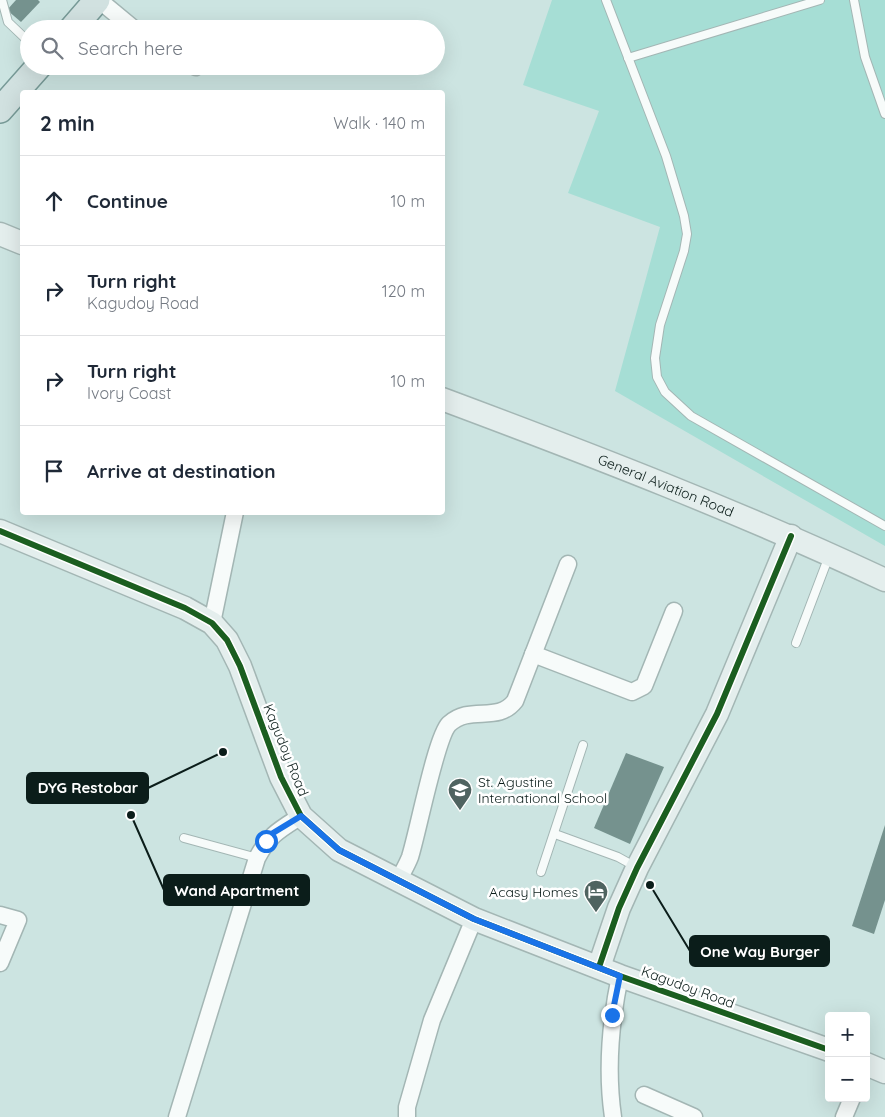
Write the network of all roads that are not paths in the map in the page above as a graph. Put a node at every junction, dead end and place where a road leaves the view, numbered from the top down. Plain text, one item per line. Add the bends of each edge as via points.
1 (2, 0) edge
2 (98, 0) edge
3 (606, 0) edge
4 (820, 0) edge
5 (854, 0) edge
6 (80, 20) edge
7 (123, 20) edge
8 (20, 33) edge
9 (628, 58) junction
10 (31, 75) edge
11 (0, 110) edge
12 (885, 114) edge
13 (0, 234) edge
14 (20, 242) edge
15 (445, 401) edge
16 (233, 515) edge
17 (885, 526) edge
18 (0, 531) edge
19 (791, 536) junction
20 (829, 554) junction
21 (568, 564) dead end
22 (885, 580) edge
23 (674, 611) dead end
24 (212, 622) junction
25 (796, 643) dead end
26 (533, 654) junction
27 (583, 745) dead end
28 (301, 816) junction
29 (555, 834) junction
30 (184, 838) dead end
31 (257, 858) junction
32 (638, 868) junction
33 (541, 872) dead end
34 (398, 881) junction
35 (0, 915) edge
36 (474, 919) junction
37 (0, 963) edge
38 (599, 966) junction
39 (620, 976) junction
40 (825, 1049) edge
41 (870, 1066) edge
42 (885, 1072) edge
43 (644, 1095) dead end
44 (850, 1102) edge
45 (177, 1117) edge
46 (407, 1117) edge
47 (614, 1117) edge
48 (694, 1117) edge
49 (844, 1117) edge

1 - 8 lane via 8,22
2 - 6 main road
2 - 7 street
3 - 9 lane
4 - 9 lane
5 - 12 lane via 865,57
9 - 17 lane via 666,156 687,234 660,326 655,358 657,377 664,392 691,416
10 - 11 main road
13 - 14 street
15 - 19 street, General Aviation Road via 607,460
16 - 24 street
18 - 24 street, Kagudoy Road
19 - 20 street, General Aviation Road
19 - 32 street via 718,714
20 - 22 street, General Aviation Road
20 - 25 lane
21 - 26 street
23 - 26 street via 644,686 639,690 632,692
24 - 28 street, Kagudoy Road via 227,640 240,666 281,777
26 - 34 street via 512,705 496,714 473,712 464,715 444,731 410,857
27 - 29 lane
28 - 31 street via 273,833
28 - 34 street, Kagudoy Road via 339,850
29 - 32 lane via 618,857
29 - 33 lane
30 - 31 lane
31 - 45 street
32 - 38 street via 619,908
34 - 36 street, Kagudoy Road
35 - 37 street via 18,920
36 - 38 street, Kagudoy Road
36 - 46 street via 432,1020
38 - 39 street, Kagudoy Road
39 - 40 street, Kagudoy Road
39 - 47 street via 612,1015 608,1083
41 - 42 street
43 - 48 street
44 - 49 street

